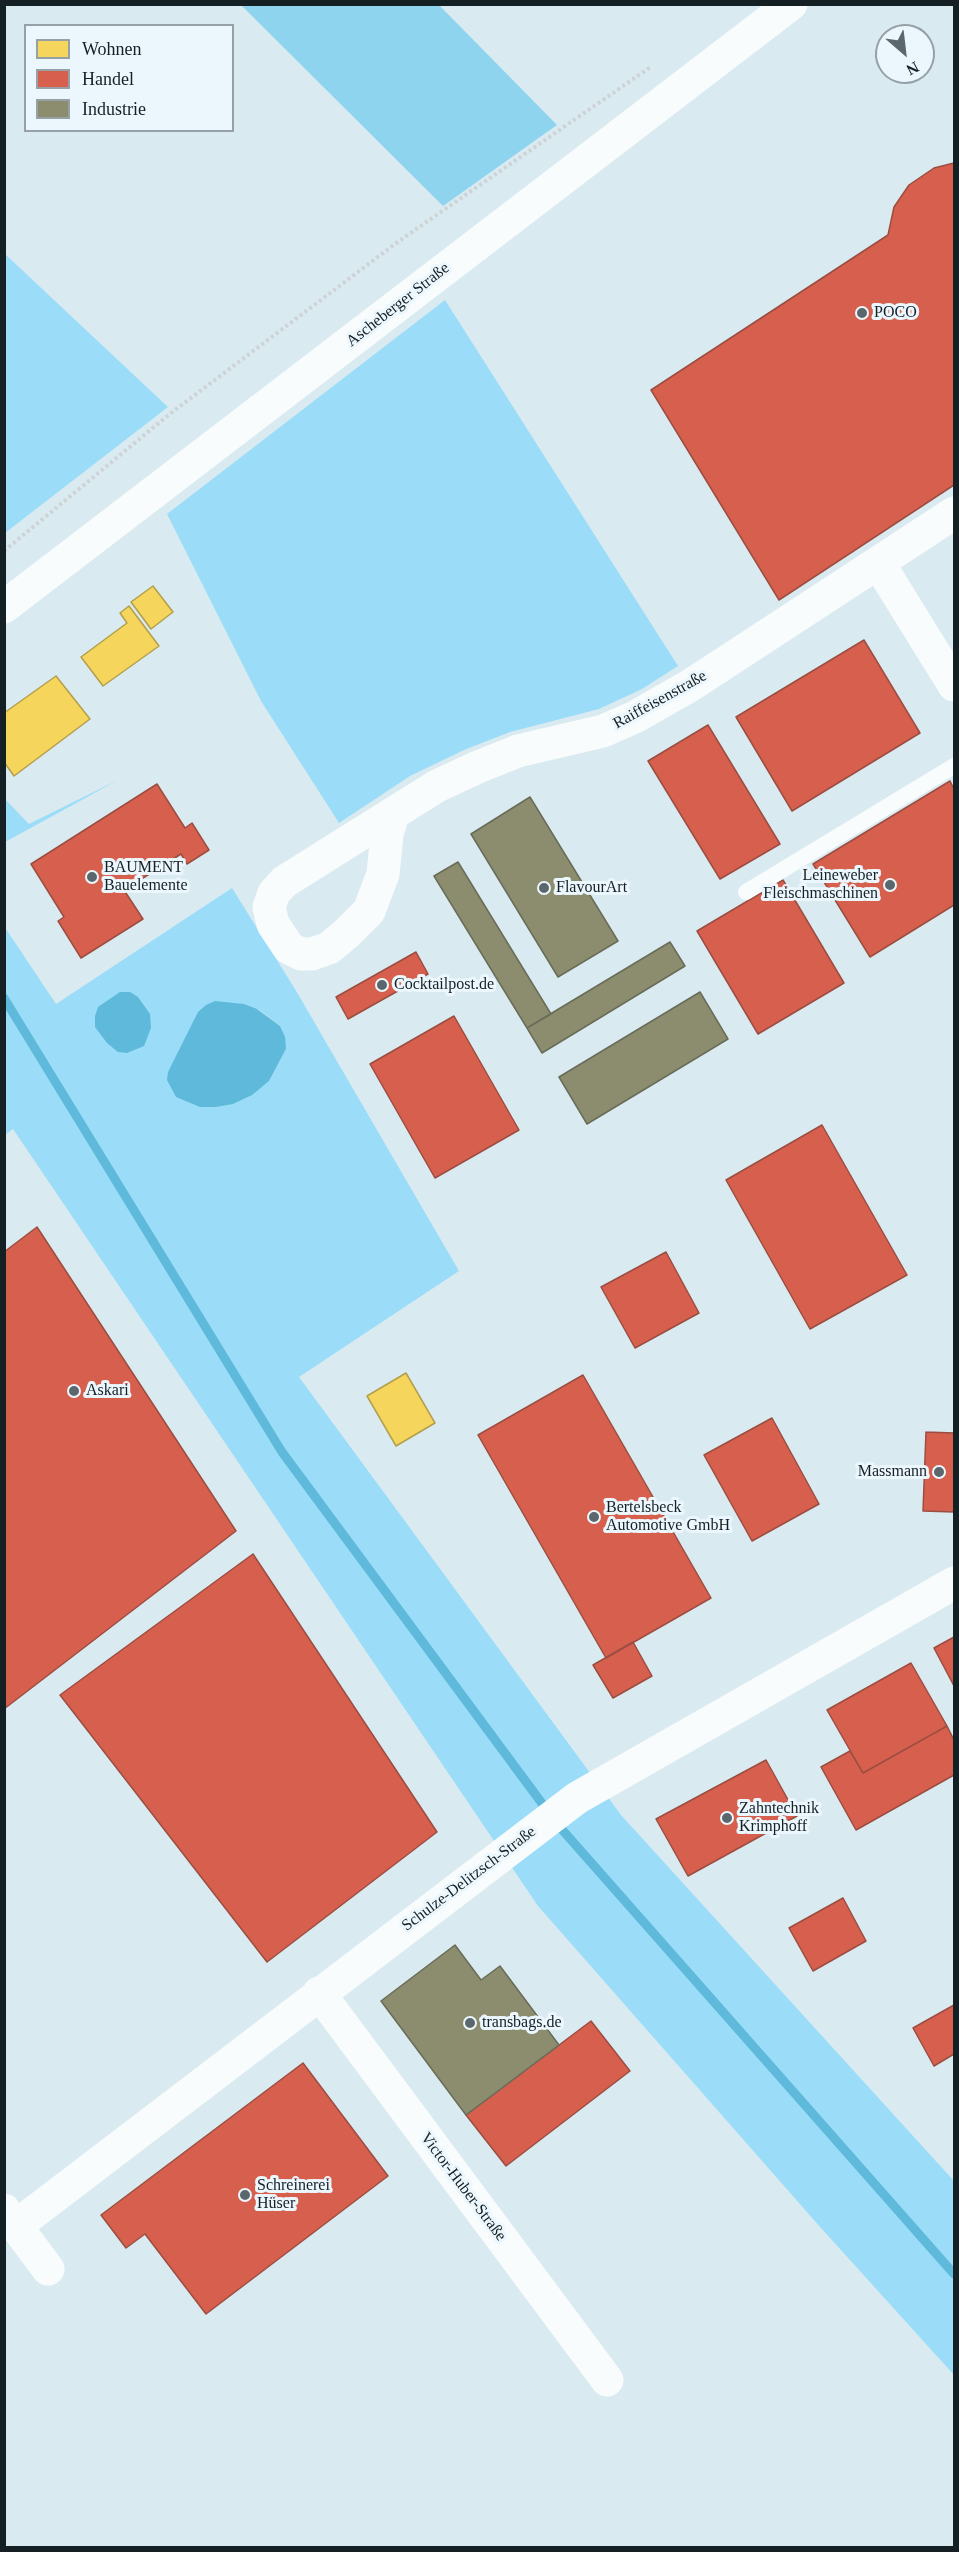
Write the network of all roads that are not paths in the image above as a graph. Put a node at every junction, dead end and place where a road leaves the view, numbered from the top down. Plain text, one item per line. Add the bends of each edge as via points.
1 (791, 4) edge
2 (954, 513) edge
3 (879, 564) junction
4 (4, 607) edge
5 (954, 686) edge
6 (954, 766) edge
7 (393, 814) dead end
8 (746, 892) dead end
9 (954, 1583) edge
10 (319, 1993) junction
11 (10, 2218) edge
12 (48, 2270) dead end
13 (607, 2380) dead end

1 - 4 street, Ascheberger Straße
2 - 3 street, Raiffeisenstraße
3 - 5 street
3 - 7 street, Raiffeisenstraße via 634,717 603,731 518,752 478,767 437,786
6 - 8 lane
9 - 10 street, Schulze-Delitzsch-Straße via 577,1798
10 - 11 street, Schulze-Delitzsch-Straße
10 - 13 street, Victor-Huber-Straße
11 - 12 street

